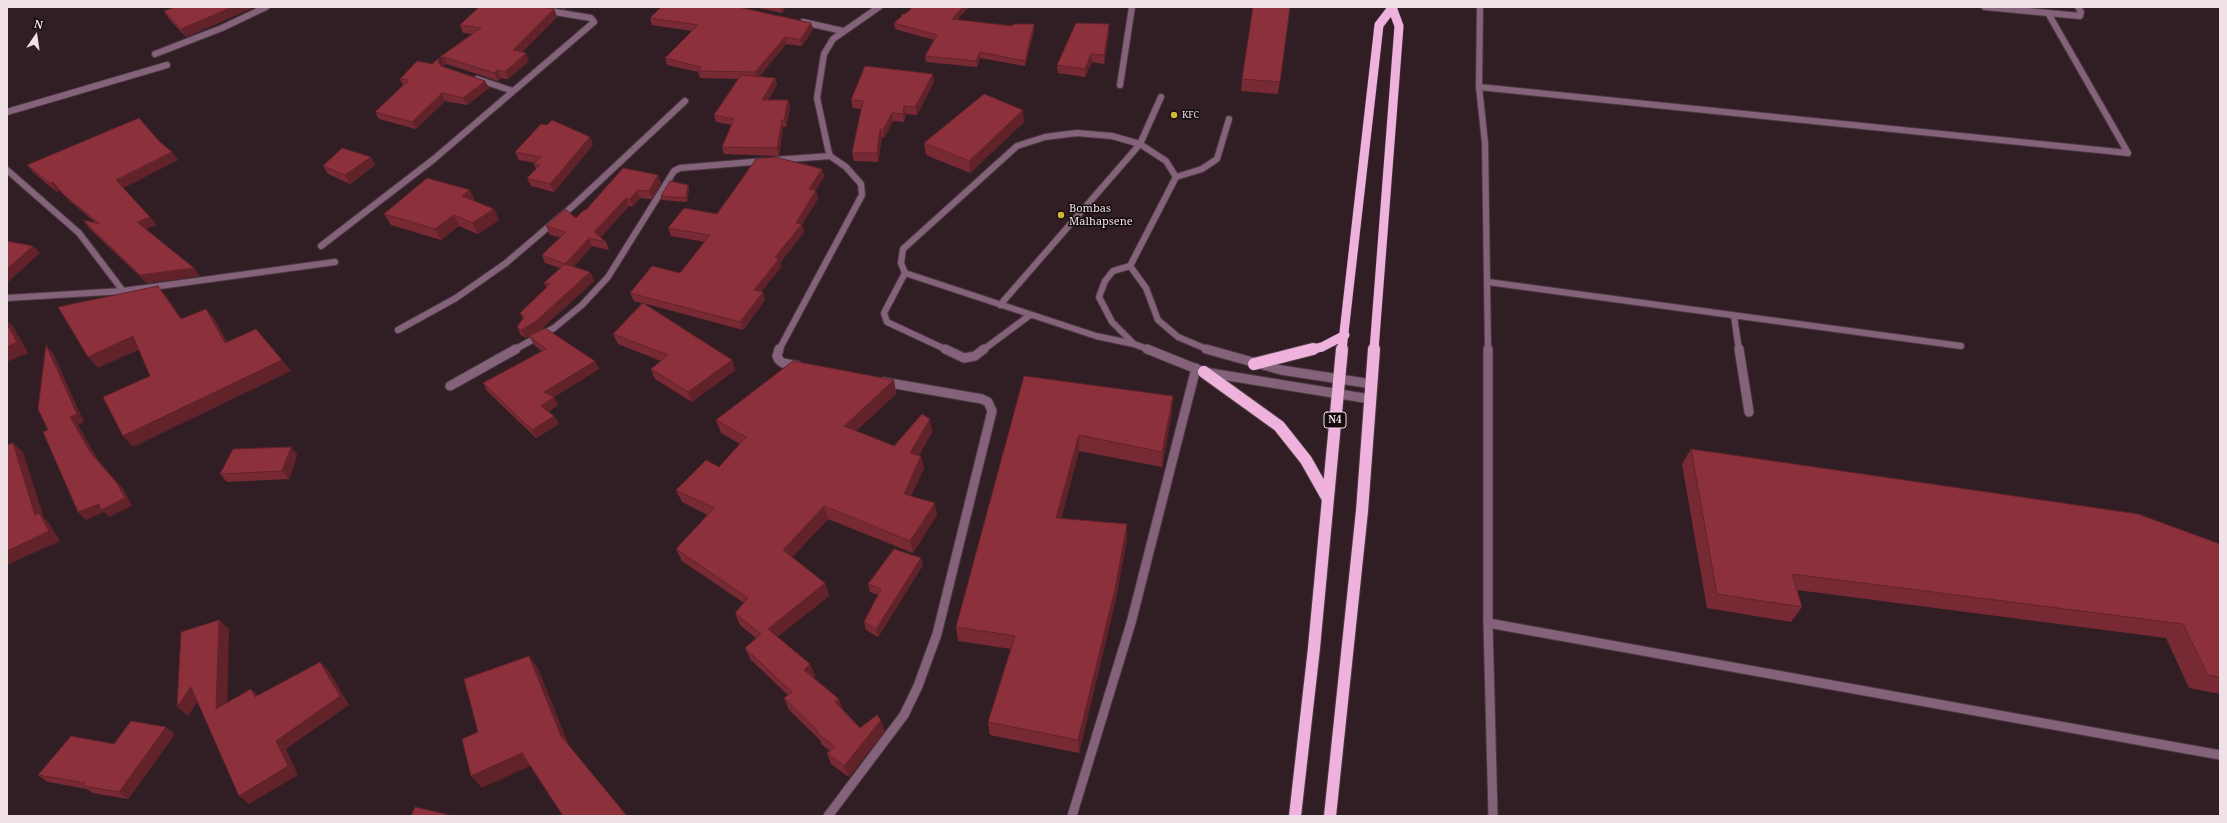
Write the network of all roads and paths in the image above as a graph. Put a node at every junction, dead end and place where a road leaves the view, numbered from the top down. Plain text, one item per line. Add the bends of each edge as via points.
1 (266, 7) edge
2 (525, 7) edge
3 (879, 7) edge
4 (1132, 7) edge
5 (1480, 7) edge
6 (1985, 7) edge
7 (2078, 7) edge
8 (1392, 8) edge
9 (2048, 13) junction
10 (793, 20) edge
11 (843, 31) junction
12 (155, 54) dead end
13 (166, 65) dead end
14 (468, 76) edge
15 (1120, 85) dead end
16 (1479, 86) junction
17 (513, 91) junction
18 (1162, 97) dead end
19 (685, 101) dead end
20 (7, 112) edge
21 (1229, 119) dead end
22 (1140, 144) junction
23 (830, 156) junction
24 (7, 170) edge
25 (1176, 177) junction
26 (321, 246) dead end
27 (335, 262) dead end
28 (1130, 266) junction
29 (905, 273) junction
30 (1488, 282) junction
31 (124, 291) junction
32 (7, 298) edge
33 (1000, 306) junction
34 (1030, 315) junction
35 (1734, 316) junction
36 (398, 330) dead end
37 (1345, 335) junction
38 (1134, 344) junction
39 (1961, 346) dead end
40 (1254, 364) junction
41 (806, 368) edge
42 (1200, 370) junction
43 (1339, 379) junction
44 (875, 380) edge
45 (1372, 384) junction
46 (450, 386) dead end
47 (1337, 394) junction
48 (1370, 399) junction
49 (1749, 412) dead end
50 (1328, 499) junction
51 (1488, 623) junction
52 (2220, 755) edge
53 (828, 816) edge
54 (1072, 816) edge
55 (1294, 816) edge
56 (1330, 816) edge
57 (1493, 816) edge

1 - 12 street via 222,28
2 - 17 street via 591,18 594,22
3 - 11 street
4 - 15 street
5 - 16 street
6 - 9 street
7 - 9 street via 2080,16
8 - 37 highway, N4 via 1379,25
8 - 45 highway, N4 via 1399,26
9 - 16 street via 2128,153
10 - 11 street
11 - 23 street via 833,39 824,54 817,98
13 - 20 street
14 - 17 street
16 - 30 street via 1486,143
17 - 26 street via 434,160
18 - 22 street
19 - 36 street via 574,205 506,263 456,298
21 - 25 street via 1218,159
22 - 25 street via 1166,161
22 - 29 street via 1112,136 1077,133 1045,136 1017,146 903,249 901,263
22 - 33 street
23 - 41 street via 846,167 861,184 862,195 777,356 783,363
23 - 46 street via 676,169 608,277 582,306 554,328
24 - 31 street via 79,233
25 - 28 street
27 - 31 street
28 - 38 street via 1113,271 1105,281 1099,297 1112,322
28 - 40 street via 1146,288 1158,320 1178,337 1215,353
29 - 33 street
29 - 34 street via 884,313 887,322 964,358 975,356
30 - 35 street
30 - 51 street
31 - 32 street
33 - 34 street
34 - 38 street via 1096,336
35 - 39 street
35 - 49 street
37 - 40 highway via 1322,347
37 - 43 highway, N4
38 - 42 street
40 - 43 street
42 - 47 street
42 - 50 highway via 1279,426 1306,460
42 - 54 street via 1131,623
43 - 45 street
43 - 47 highway, N4
44 - 53 street via 982,399 988,402 992,411 937,634 918,686 904,715
45 - 48 highway, N4
47 - 48 street
47 - 50 highway, N4
48 - 56 highway, N4 via 1351,629
50 - 55 highway, N4
51 - 52 street
51 - 57 street

